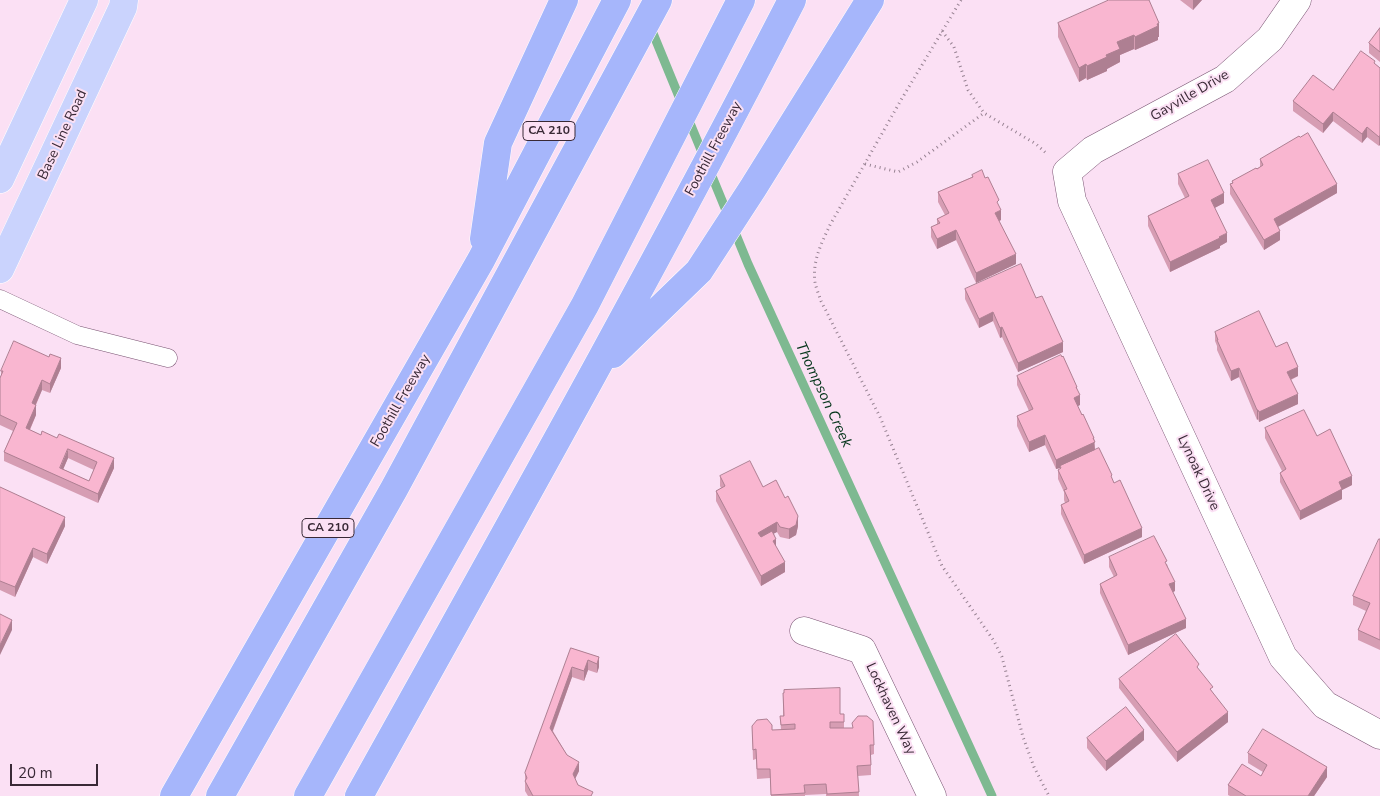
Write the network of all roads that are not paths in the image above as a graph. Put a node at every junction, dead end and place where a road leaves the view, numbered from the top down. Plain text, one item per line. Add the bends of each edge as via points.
1 (84, 0) edge
2 (124, 0) edge
3 (564, 0) edge
4 (658, 0) edge
5 (741, 0) edge
6 (792, 0) edge
7 (870, 0) edge
8 (1297, 0) edge
9 (616, 1) edge
10 (1066, 172) joint
11 (0, 179) edge
12 (481, 260) junction
13 (0, 269) edge
14 (0, 299) edge
15 (168, 358) dead end
16 (594, 372) junction
17 (804, 631) dead end
18 (1380, 735) edge
19 (174, 796) edge
20 (220, 796) edge
21 (308, 796) edge
22 (359, 796) edge
23 (932, 796) edge

1 - 11 main road
2 - 13 main road, Base Line Road
3 - 12 highway via 498,143
4 - 20 highway via 394,490
5 - 21 highway via 585,305
6 - 16 highway, Foothill Freeway
7 - 16 highway via 699,271
8 - 10 street, Gayville Drive via 1270,39 1225,79 1093,150
9 - 12 highway, Foothill Freeway / CA 210
10 - 18 street, Lynoak Drive via 1072,201 1283,657 1325,705
12 - 19 highway, Foothill Freeway / CA 210
14 - 15 lane via 77,335
16 - 22 highway, Foothill Freeway
17 - 23 street, Lockhaven Way via 862,650

